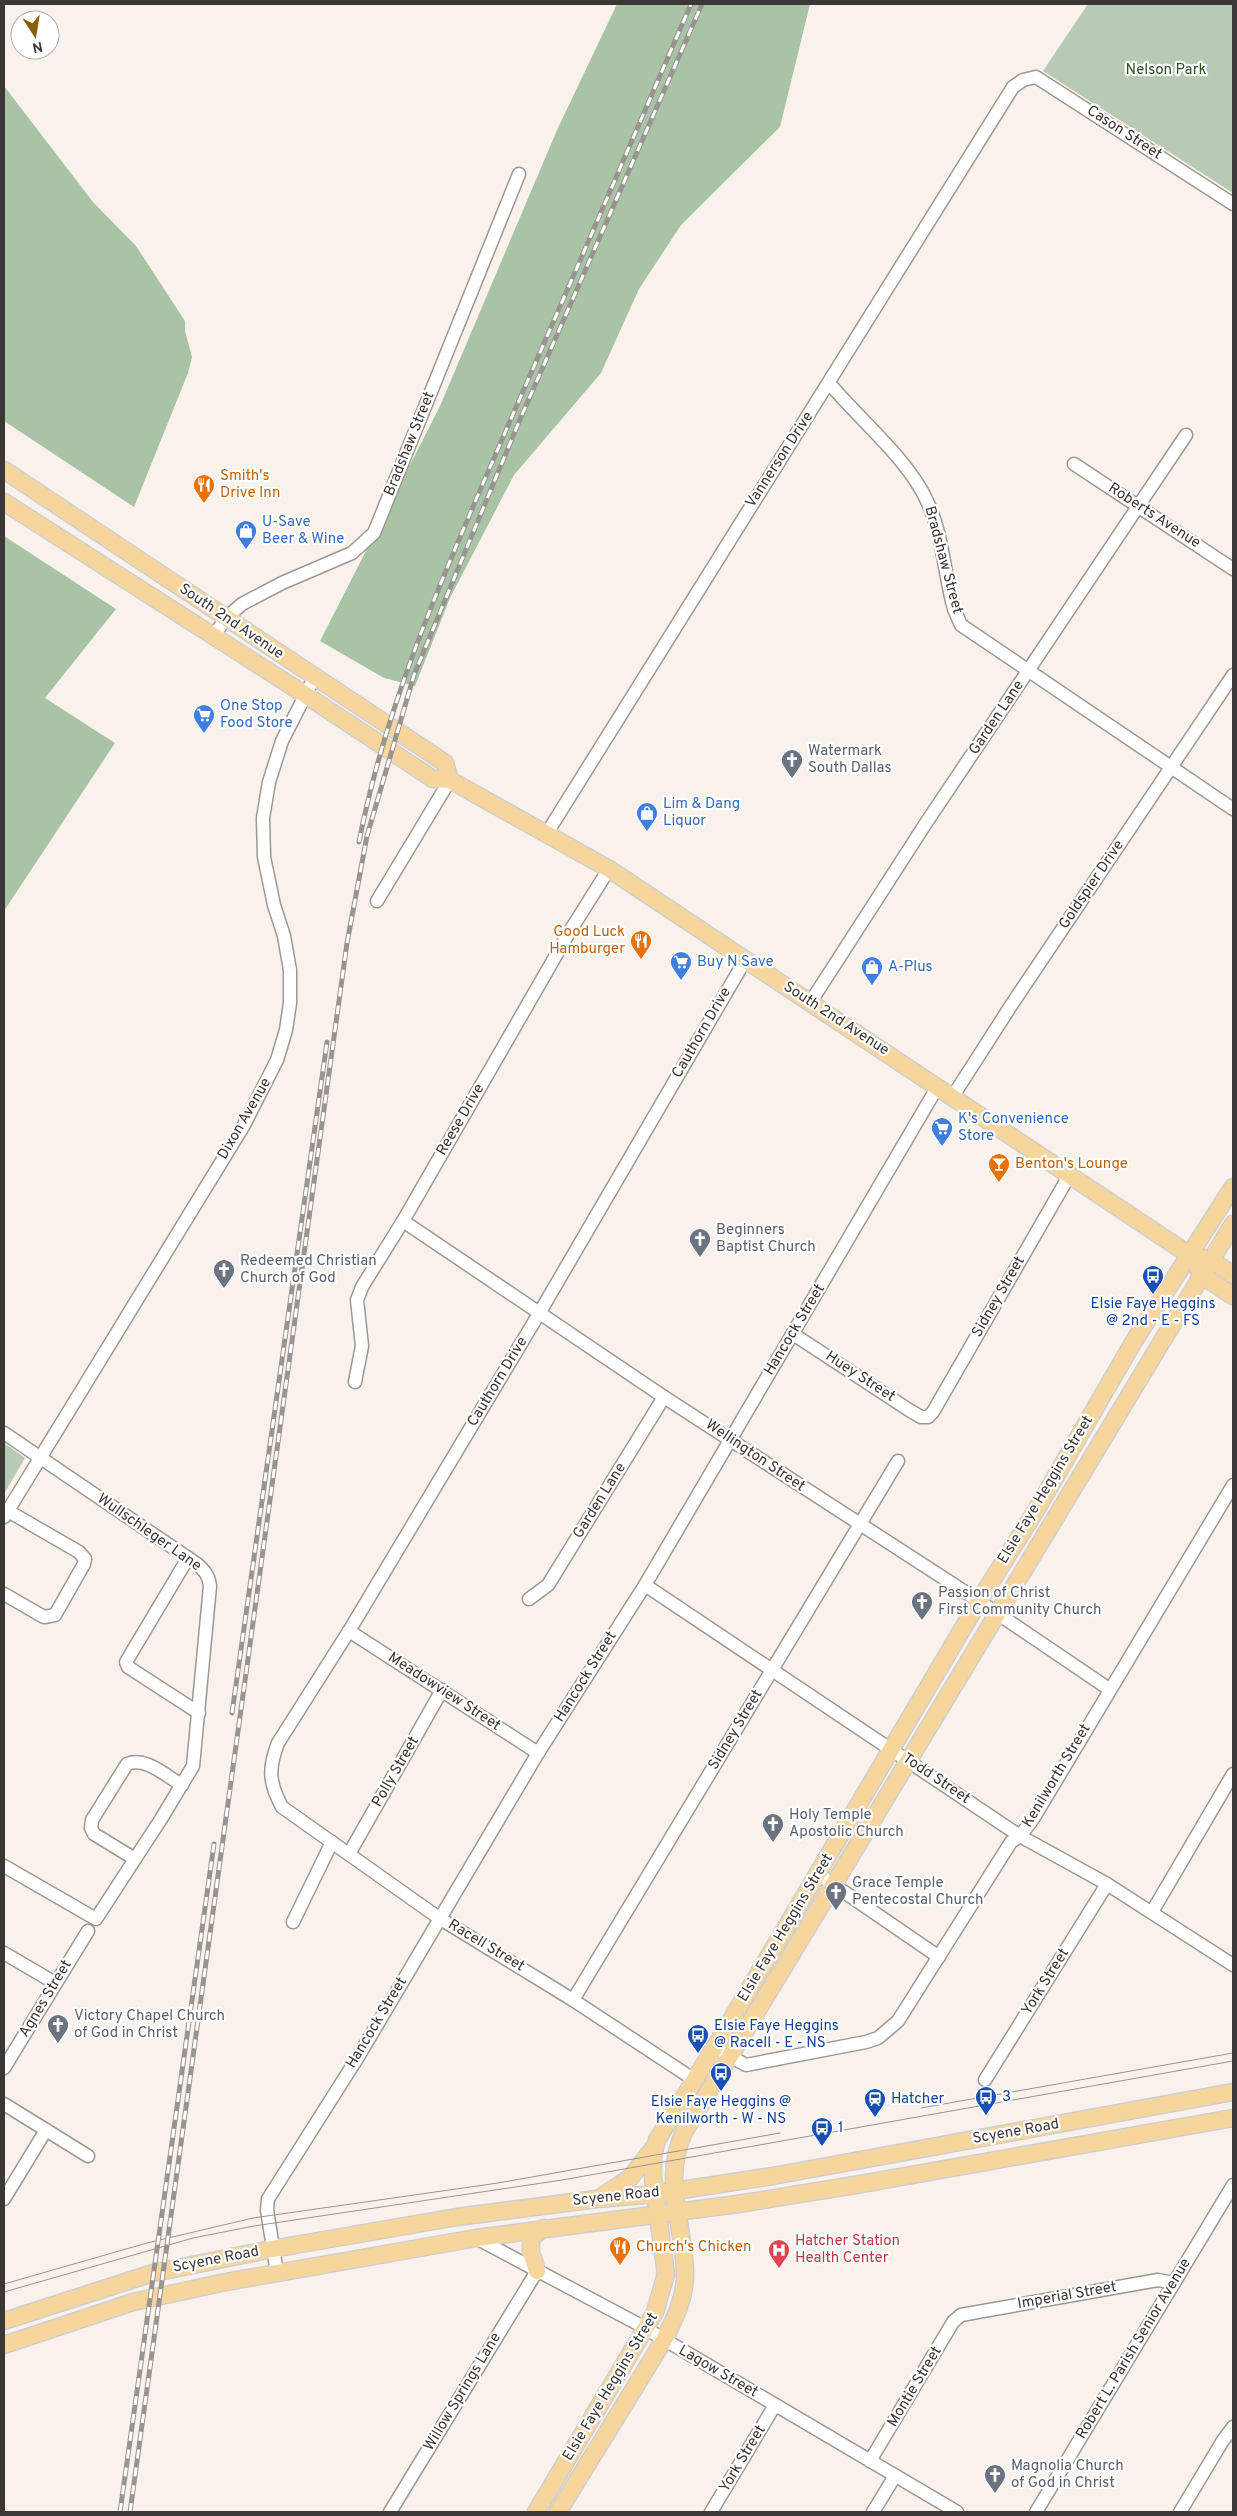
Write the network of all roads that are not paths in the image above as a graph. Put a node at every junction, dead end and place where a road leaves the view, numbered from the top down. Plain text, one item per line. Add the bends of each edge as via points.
1 (1013, 87) joint
2 (519, 174) dead end
3 (1233, 204) edge
4 (829, 383) junction
5 (1186, 435) dead end
6 (1074, 464) dead end
7 (4, 470) edge
8 (4, 502) edge
9 (1139, 506) junction
10 (1233, 569) edge
11 (226, 618) junction
12 (213, 637) junction
13 (1029, 670) junction
14 (1233, 675) edge
15 (314, 678) junction
16 (304, 694) junction
17 (1170, 768) junction
18 (450, 780) junction
19 (1233, 809) edge
20 (547, 833) junction
21 (609, 869) junction
22 (377, 901) dead end
23 (744, 958) junction
24 (810, 1004) junction
25 (938, 1086) junction
26 (953, 1096) junction
27 (1069, 1176) junction
28 (1233, 1186) edge
29 (403, 1221) junction
30 (1233, 1224) edge
31 (1189, 1254) junction
32 (1211, 1260) junction
33 (1201, 1275) junction
34 (1233, 1275) edge
35 (1233, 1296) edge
36 (540, 1312) junction
37 (793, 1334) junction
38 (1134, 1341) junction
39 (1154, 1352) junction
40 (355, 1382) dead end
41 (664, 1397) junction
42 (928, 1417) joint
43 (4, 1433) edge
44 (730, 1438) junction
45 (39, 1457) junction
46 (898, 1461) dead end
47 (1233, 1485) edge
48 (6, 1514) edge
49 (858, 1525) junction
50 (188, 1558) junction
51 (644, 1584) junction
52 (4, 1594) edge
53 (528, 1598) dead end
54 (978, 1601) junction
55 (995, 1614) junction
56 (349, 1631) junction
57 (773, 1670) junction
58 (1109, 1689) junction
59 (442, 1690) junction
60 (199, 1712) junction
61 (890, 1748) junction
62 (538, 1753) junction
63 (908, 1760) junction
64 (1233, 1774) edge
65 (182, 1785) junction
66 (282, 1808) joint
67 (1020, 1836) junction
68 (332, 1842) junction
69 (349, 1854) junction
70 (135, 1859) junction
71 (4, 1866) edge
72 (818, 1874) junction
73 (1108, 1884) junction
74 (834, 1885) junction
75 (1152, 1912) junction
76 (439, 1918) junction
77 (293, 1922) dead end
78 (88, 1931) dead end
79 (4, 1953) edge
80 (939, 1957) junction
81 (1233, 1965) edge
82 (55, 1983) junction
83 (573, 2000) junction
84 (715, 2047) junction
85 (730, 2056) junction
86 (4, 2068) edge
87 (693, 2079) junction
88 (985, 2080) dead end
89 (1233, 2092) edge
90 (4, 2104) edge
91 (1232, 2119) edge
92 (46, 2130) junction
93 (979, 2138) junction
94 (656, 2144) junction
95 (88, 2156) dead end
96 (946, 2169) junction
97 (1233, 2185) edge
98 (675, 2191) junction
99 (655, 2194) junction
100 (597, 2198) junction
101 (4, 2199) edge
102 (677, 2211) junction
103 (657, 2213) junction
104 (544, 2228) junction
105 (476, 2238) junction
106 (272, 2249) junction
107 (537, 2271) junction
108 (277, 2273) junction
109 (1174, 2282) junction
110 (960, 2315) joint
111 (4, 2321) edge
112 (646, 2329) junction
113 (664, 2340) junction
114 (4, 2345) edge
115 (775, 2405) junction
116 (1233, 2427) edge
117 (870, 2461) junction
118 (895, 2476) junction
119 (390, 2512) edge
120 (536, 2512) edge
121 (558, 2512) edge
122 (711, 2512) edge
123 (873, 2512) edge
124 (956, 2512) edge
125 (1036, 2512) edge
126 (1180, 2512) edge

1 - 3 street, Cason Street via 1022,80 1036,77
1 - 4 street, Vannerson Drive
2 - 11 street, Bradshaw Street via 374,534 352,553 282,582 242,604
4 - 13 street, Bradshaw Street via 917,481 928,502 954,609 961,624
4 - 20 street, Vannerson Drive
5 - 9 street, Garden Lane
6 - 9 street, Roberts Avenue
7 - 11 main road, South 2nd Avenue
8 - 12 main road, South 2nd Avenue
9 - 10 street, Roberts Avenue
9 - 13 street, Garden Lane
11 - 12 street, Bradshaw Street
11 - 15 main road, South 2nd Avenue
12 - 16 main road, South 2nd Avenue
13 - 17 street, Bradshaw Street
13 - 24 street, Garden Lane
14 - 17 street, Goldspier Drive
15 - 16 street, Dixon Avenue
15 - 18 main road, South 2nd Avenue via 445,763
16 - 18 main road, South 2nd Avenue via 433,779
16 - 45 street, Dixon Avenue via 282,741 269,782 263,818 264,857 290,970 286,1030 277,1060 244,1125
17 - 19 street, Bradshaw Street
17 - 26 street, Goldspier Drive
18 - 20 main road, South 2nd Avenue
18 - 22 street
20 - 21 main road, South 2nd Avenue
21 - 23 main road, South 2nd Avenue
21 - 29 street, Reese Drive via 570,930
23 - 24 main road, South 2nd Avenue
23 - 36 street, Cauthorn Drive
24 - 25 main road, South 2nd Avenue
25 - 26 main road, South 2nd Avenue
25 - 37 street, Hancock Street
26 - 27 main road, South 2nd Avenue
27 - 31 main road, South 2nd Avenue
27 - 42 street, Sidney Street via 934,1412
28 - 31 main road, Elsie Faye Heggins Street
29 - 36 street, Wellington Street
29 - 40 street, Reese Drive via 357,1300 362,1346
30 - 32 main road, Elsie Faye Heggins Street
31 - 32 main road, South 2nd Avenue
31 - 33 main road, South 2nd Avenue
31 - 38 main road, Elsie Faye Heggins Street
32 - 33 main road, Elsie Faye Heggins Street
32 - 34 main road, South 2nd Avenue
33 - 35 main road, South 2nd Avenue
33 - 39 main road, Elsie Faye Heggins Street
36 - 41 street, Wellington Street
36 - 56 street, Cauthorn Drive
37 - 42 street, Huey Street via 909,1410
37 - 44 street, Hancock Street
38 - 39 main road
38 - 54 main road, Elsie Faye Heggins Street via 1038,1507
39 - 55 main road, Elsie Faye Heggins Street
41 - 44 street, Wellington Street
41 - 53 street, Garden Lane via 548,1585
43 - 45 street, Wullschleger Lane
44 - 49 street, Wellington Street
44 - 51 street, Hancock Street
45 - 48 street, Dixon Avenue
45 - 50 street, Wullschleger Lane
46 - 49 street, Sidney Street
47 - 58 street, Kenilworth Street
48 - 52 street via 79,1552 84,1564 55,1615 50,1617 44,1617
49 - 54 street, Wellington Street
49 - 57 street, Sidney Street
50 - 60 street, Wullschleger Lane via 210,1579
50 - 60 street via 126,1662 128,1667
51 - 57 street, Todd Street
51 - 62 street, Hancock Street
54 - 55 street, Wellington Street
54 - 61 main road, Elsie Faye Heggins Street
55 - 58 street, Wellington Street
55 - 63 main road, Elsie Faye Heggins Street
56 - 59 street, Meadowview Street
56 - 66 street, Cauthorn Drive via 272,1757 273,1791
57 - 61 street, Todd Street
57 - 83 street, Sidney Street
58 - 67 street, Kenilworth Street
59 - 62 street, Meadowview Street
59 - 69 street, Polly Street
60 - 65 street, Wullschleger Lane via 193,1766
61 - 63 street, Todd Street
61 - 72 main road, Elsie Faye Heggins Street
62 - 76 street, Hancock Street
63 - 67 street, Todd Street
63 - 74 main road, Elsie Faye Heggins Street
64 - 75 street
65 - 70 street, Wullschleger Lane
65 - 70 street via 142,1762 127,1764 92,1820 91,1828 94,1834
66 - 68 street, Racell Street
67 - 73 street, Todd Street
67 - 80 street, Kenilworth Street via 1011,1842
68 - 69 street, Racell Street
68 - 77 street
69 - 76 street, Racell Street
70 - 71 street via 96,1919
72 - 74 street
72 - 84 main road, Elsie Faye Heggins Street
73 - 75 street, Todd Street
73 - 88 street, York Street
74 - 80 street
74 - 85 main road, Elsie Faye Heggins Street
75 - 81 street, Todd Street
76 - 83 street, Racell Street
76 - 106 street, Hancock Street via 358,2057 268,2199
78 - 82 street, Agnes Street
79 - 82 street
80 - 85 street, Kenilworth Street via 898,2021 878,2038 746,2065
82 - 86 street, Agnes Street
83 - 87 street, Racell Street
84 - 85 street, Kenilworth Street
84 - 87 main road, Elsie Faye Heggins Street
85 - 98 main road, Elsie Faye Heggins Street via 680,2142 674,2160
87 - 94 main road, Elsie Faye Heggins Street
89 - 93 main road, Scyene Road
90 - 92 street
91 - 96 main road, Scyene Road
92 - 95 street
92 - 101 street
93 - 96 main road via 953,2153 947,2160
93 - 98 main road, Scyene Road
94 - 99 main road, Elsie Faye Heggins Street via 653,2163
94 - 100 main road via 630,2178
96 - 102 main road, Scyene Road
97 - 109 street, Robert L. Parish Senior Avenue
98 - 99 main road, Scyene Road
98 - 102 main road, Elsie Faye Heggins Street
99 - 100 main road, Scyene Road
99 - 103 main road, Elsie Faye Heggins Street
100 - 106 main road, Scyene Road via 456,2217
102 - 103 main road, Scyene Road
102 - 113 main road, Elsie Faye Heggins Street via 685,2276 676,2314
103 - 104 main road, Scyene Road
103 - 112 main road, Elsie Faye Heggins Street via 666,2274 660,2299
104 - 105 main road, Scyene Road
104 - 107 main road via 531,2238 531,2252
105 - 107 street, Lagow Street
105 - 108 main road, Scyene Road
106 - 108 street, Hancock Street
106 - 111 main road, Scyene Road via 164,2270
107 - 112 street, Lagow Street
107 - 119 street, Willow Springs Lane
108 - 114 main road, Scyene Road via 133,2302
109 - 110 street, Imperial Street via 1158,2280
109 - 125 street, Robert L. Parish Senior Avenue
110 - 117 street, Montie Street
112 - 113 street, Lagow Street
112 - 120 main road, Elsie Faye Heggins Street
113 - 115 street, Lagow Street
113 - 121 main road, Elsie Faye Heggins Street
115 - 117 street, Lagow Street
115 - 122 street, York Street
116 - 126 street
117 - 118 street, Lagow Street
118 - 123 street
118 - 124 street, Lagow Street

